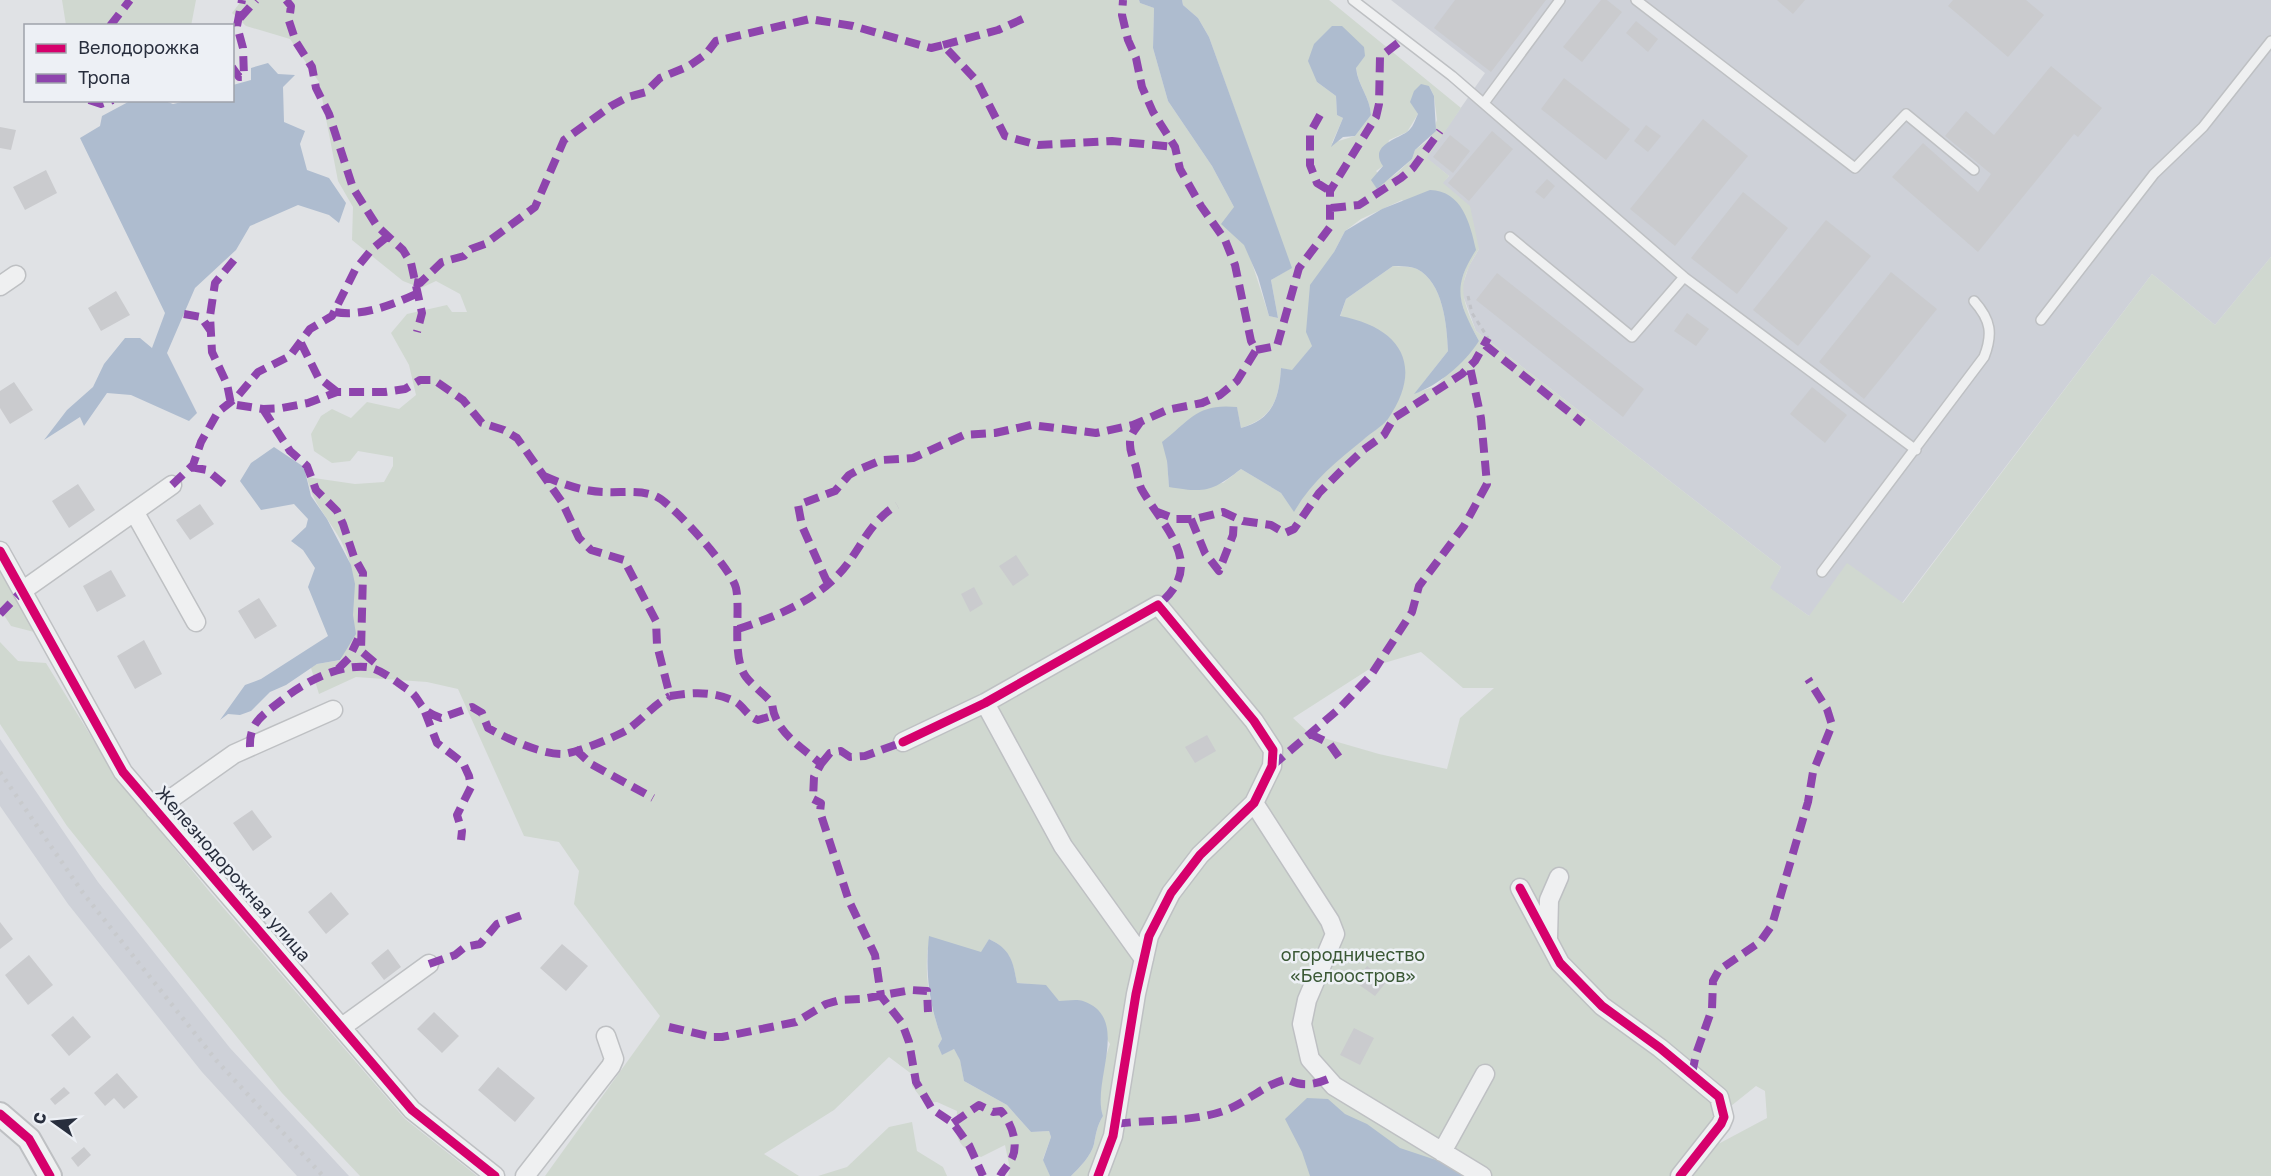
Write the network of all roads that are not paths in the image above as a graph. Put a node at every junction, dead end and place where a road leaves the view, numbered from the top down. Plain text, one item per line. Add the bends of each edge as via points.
1 (1353, 0) edge
2 (1560, 0) edge
3 (1636, 0) edge
4 (2271, 41) edge
5 (1484, 103) junction
6 (1974, 170) dead end
7 (1510, 237) dead end
8 (16, 275) dead end
9 (1684, 277) junction
10 (0, 286) edge
11 (1974, 301) dead end
12 (2041, 320) dead end
13 (1916, 450) junction
14 (172, 485) dead end
15 (135, 513) junction
16 (0, 551) edge
17 (1822, 572) dead end
18 (22, 591) junction
19 (196, 622) dead end
20 (985, 703) junction
21 (333, 710) dead end
22 (903, 742) dead end
23 (1254, 802) junction
24 (155, 810) junction
25 (1559, 877) dead end
26 (1520, 888) dead end
27 (1548, 942) junction
28 (1144, 959) junction
29 (429, 964) dead end
30 (342, 1027) junction
31 (606, 1036) dead end
32 (1485, 1074) dead end
33 (0, 1114) edge
34 (1442, 1152) junction
35 (50, 1176) edge
36 (495, 1176) edge
37 (525, 1176) edge
38 (1098, 1176) edge
39 (1482, 1176) edge
40 (1680, 1176) edge

1 - 5 lane
2 - 5 lane
3 - 6 lane via 1855,168 1906,114
4 - 12 lane via 2203,127 2154,174
5 - 9 lane
7 - 9 lane via 1632,337
8 - 10 street
9 - 13 lane
11 - 13 lane via 1990,325 1984,357
13 - 17 lane
14 - 15 street
15 - 18 street
15 - 19 street
16 - 18 street, Железнодорожная улица
18 - 24 street, Железнодорожная улица via 123,772
20 - 22 street
20 - 23 street via 1158,605 1254,721 1273,750 1272,765
20 - 28 street via 1063,846
21 - 24 street via 234,754
23 - 28 street via 1200,855 1171,893 1149,936
23 - 34 street via 1335,934 1307,1000 1302,1024 1310,1059 1334,1086
24 - 30 street, Железнодорожная улица
25 - 27 street via 1549,900
26 - 27 street
27 - 40 street via 1560,963 1602,1006 1719,1097 1724,1117 1721,1124
28 - 38 street via 1113,1136
29 - 30 street
30 - 36 street, Железнодорожная улица via 412,1110
31 - 37 street via 614,1059 611,1066
32 - 34 street
33 - 35 street via 29,1139
34 - 39 street

